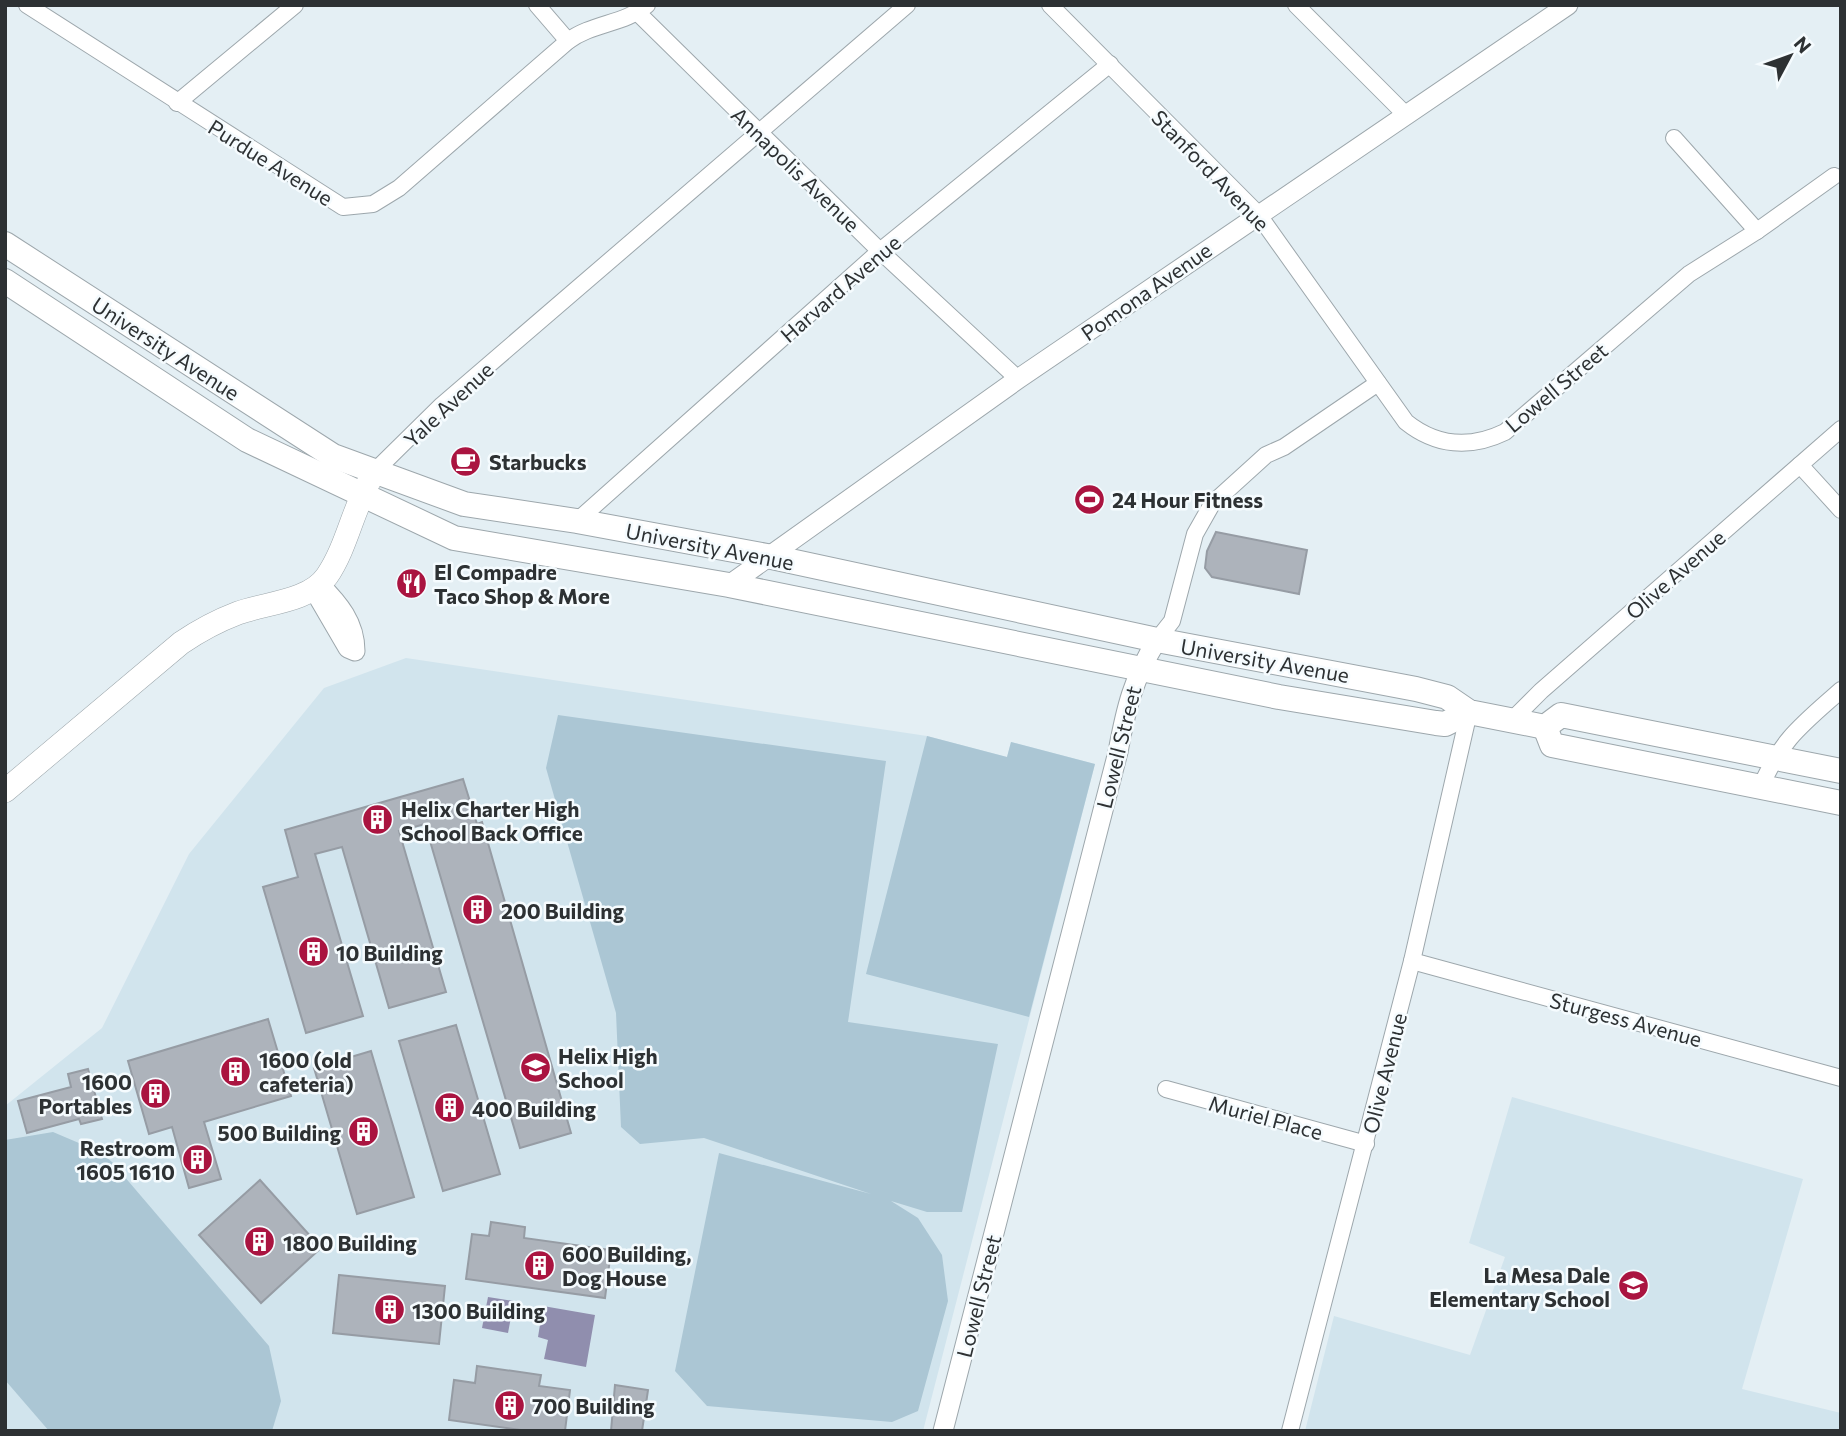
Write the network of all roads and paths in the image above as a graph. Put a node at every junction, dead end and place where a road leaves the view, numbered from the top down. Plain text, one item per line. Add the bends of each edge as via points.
1 (27, 5) edge
2 (295, 5) edge
3 (537, 5) edge
4 (907, 5) edge
5 (1050, 5) edge
6 (1296, 5) edge
7 (1568, 5) edge
8 (643, 9) edge
9 (568, 41) junction
10 (1110, 64) junction
11 (177, 103) junction
12 (1406, 115) junction
13 (760, 135) junction
14 (1674, 138) dead end
15 (1834, 176) dead end
16 (1258, 214) junction
17 (1757, 231) junction
18 (5, 244) edge
19 (880, 251) junction
20 (5, 281) edge
21 (1018, 379) junction
22 (1378, 383) junction
23 (1841, 429) edge
24 (1800, 465) junction
25 (374, 472) junction
26 (360, 496) junction
27 (1841, 510) edge
28 (577, 521) junction
29 (767, 556) junction
30 (729, 584) junction
31 (1157, 640) junction
32 (1139, 670) junction
33 (1841, 690) edge
34 (1469, 712) junction
35 (1511, 721) junction
36 (1545, 727) junction
37 (1773, 758) junction
38 (1841, 771) edge
39 (1761, 787) junction
40 (5, 791) edge
41 (1841, 803) edge
42 (1412, 961) junction
43 (1841, 1078) edge
44 (1166, 1089) dead end
45 (1366, 1144) junction
46 (943, 1431) edge
47 (1290, 1431) edge

1 - 11 street, Purdue Avenue
2 - 11 street
3 - 9 street
4 - 13 street, Yale Avenue
5 - 10 street, Stanford Avenue
6 - 12 street
7 - 12 street, Pomona Avenue
8 - 9 street, Purdue Avenue via 584,30
8 - 13 street, Annapolis Avenue
9 - 11 street, Purdue Avenue via 426,166 373,204 343,207
10 - 16 street, Stanford Avenue
10 - 19 street, Harvard Avenue
12 - 16 street, Pomona Avenue
13 - 19 street, Annapolis Avenue
13 - 25 street, Yale Avenue via 442,405
14 - 17 street
15 - 17 street, Lowell Street
16 - 21 street, Pomona Avenue
16 - 22 street, Stanford Avenue
17 - 22 street, Lowell Street via 1689,274 1524,416 1493,437 1456,443 1423,434 1406,422
18 - 25 main road, University Avenue via 333,456
19 - 21 street, Annapolis Avenue
19 - 28 street, Harvard Avenue
20 - 26 main road, University Avenue via 247,440
21 - 29 street, Pomona Avenue
22 - 31 street, Lowell Street via 1266,455 1212,504 1195,534 1172,621
23 - 24 street, Olive Avenue
24 - 27 street
24 - 35 street, Olive Avenue
25 - 26 main road, Yale Avenue
25 - 28 main road, University Avenue via 464,504
26 - 30 main road, University Avenue via 454,538
26 - 40 main road, Yale Avenue via 335,562 316,586 207,625
28 - 29 main road, University Avenue
29 - 30 street, Pomona Avenue
29 - 31 main road, University Avenue
30 - 32 main road, University Avenue
31 - 32 street, Lowell Street
31 - 34 main road, University Avenue via 1434,693
32 - 34 main road, University Avenue via 1436,723 1445,724
32 - 46 street, Lowell Street via 1129,693 1118,752
33 - 37 street via 1790,735
34 - 35 main road, University Avenue
34 - 42 street, Olive Avenue
35 - 36 main road, University Avenue
36 - 37 main road, University Avenue via 1561,715
36 - 39 main road via 1552,745
37 - 38 main road, University Avenue
37 - 39 street
39 - 41 main road
42 - 43 street, Sturgess Avenue
42 - 45 street, Olive Avenue
44 - 45 street, Muriel Place
45 - 47 street, Olive Avenue

